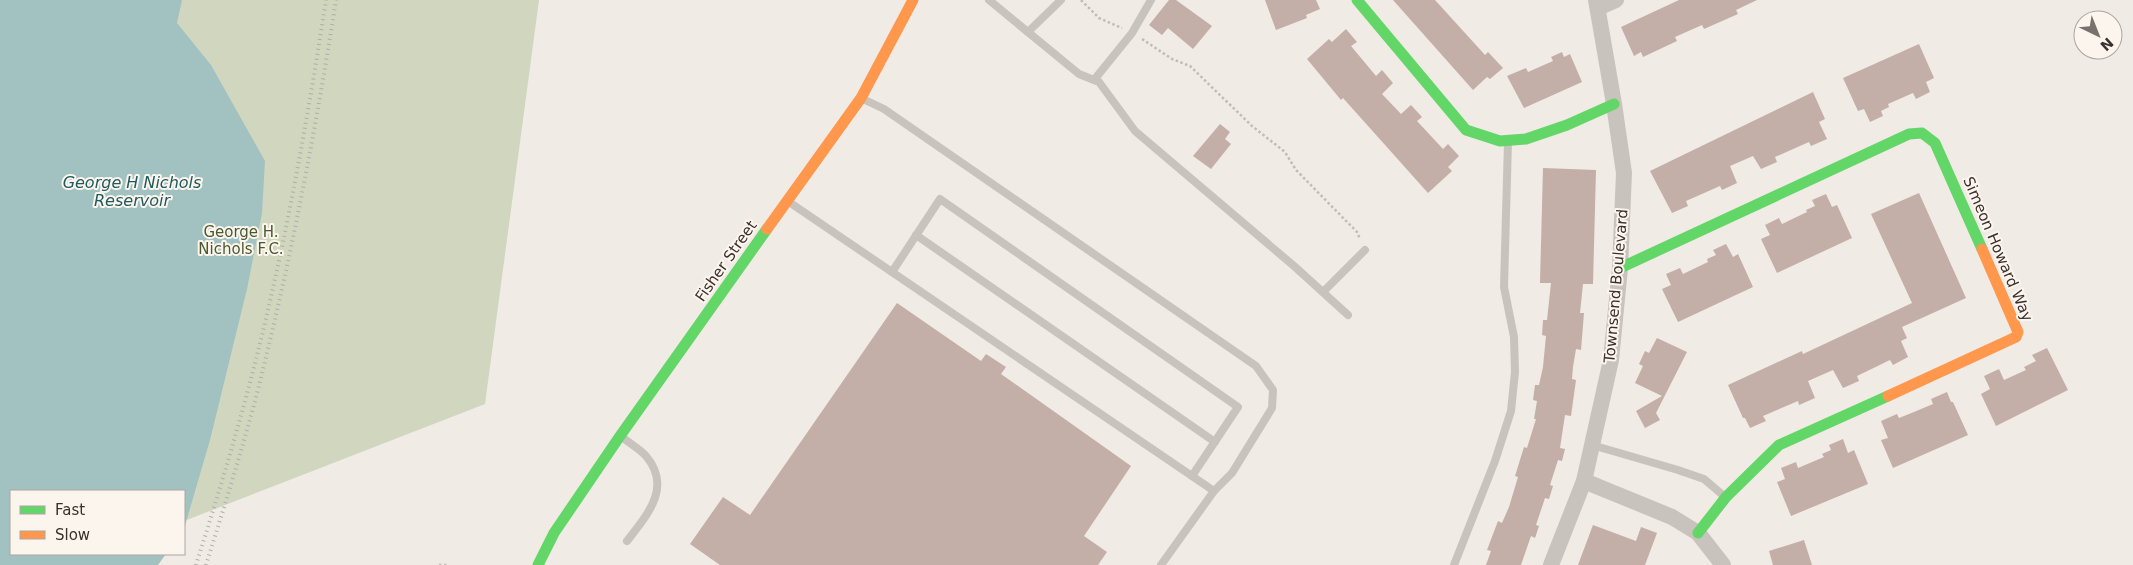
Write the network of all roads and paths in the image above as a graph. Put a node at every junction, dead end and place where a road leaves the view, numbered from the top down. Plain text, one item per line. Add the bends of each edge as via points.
1 (912, 0) edge
2 (989, 0) edge
3 (1061, 0) edge
4 (1082, 0) edge
5 (1151, 0) edge
6 (1357, 0) edge
7 (1616, 0) edge
8 (1597, 4) edge
9 (1028, 32) junction
10 (1132, 33) junction
11 (1094, 80) junction
12 (861, 98) junction
13 (1614, 104) junction
14 (1508, 140) junction
15 (787, 201) junction
16 (916, 235) junction
17 (1365, 250) joint
18 (1620, 268) junction
19 (892, 272) junction
20 (1323, 292) junction
21 (1348, 315) dead end
22 (620, 436) junction
23 (1215, 442) junction
24 (1592, 444) junction
25 (1192, 476) junction
26 (1584, 481) junction
27 (1214, 491) junction
28 (1726, 497) junction
29 (1698, 533) junction
30 (627, 542) dead end
31 (439, 565) edge
32 (449, 565) edge
33 (538, 565) edge
34 (1161, 565) edge
35 (1454, 565) edge
36 (1551, 565) edge
37 (1723, 565) edge

1 - 12 street, Fisher Street
2 - 9 lane
3 - 9 lane
4 - 10 path via 1099,18
5 - 10 lane
6 - 14 street via 1466,130 1500,141
7 - 8 street
8 - 13 street, Townsend Boulevard
9 - 11 lane via 1079,74
10 - 11 lane
10 - 17 path via 1172,59 1190,66 1252,126 1285,152 1296,170 1357,232
11 - 20 lane via 1099,82 1134,131
12 - 15 street, Fisher Street
12 - 27 lane via 884,108 1256,366 1273,390 1272,408 1232,473
13 - 14 street via 1526,139
13 - 18 street, Townsend Boulevard via 1624,173
14 - 35 lane via 1504,287 1514,337 1511,411
15 - 19 lane
15 - 22 street, Fisher Street
16 - 19 lane
16 - 23 lane
16 - 23 lane via 940,199 1238,407
17 - 20 lane
18 - 24 street, Townsend Boulevard via 1611,360
18 - 28 street, Simeon Howard Way via 1909,134 1922,133 1935,142 2018,332 2016,337 1779,445
19 - 25 lane
20 - 21 lane
22 - 30 lane via 646,456 657,482 656,499 651,510
22 - 33 street, Fisher Street via 554,533
23 - 25 lane
24 - 26 street, Townsend Boulevard
24 - 28 lane via 1704,479
25 - 27 lane
26 - 29 street via 1672,517
26 - 36 street, Townsend Boulevard
27 - 34 lane
28 - 29 street, Simeon Howard Way
29 - 37 street
31 - 32 path

